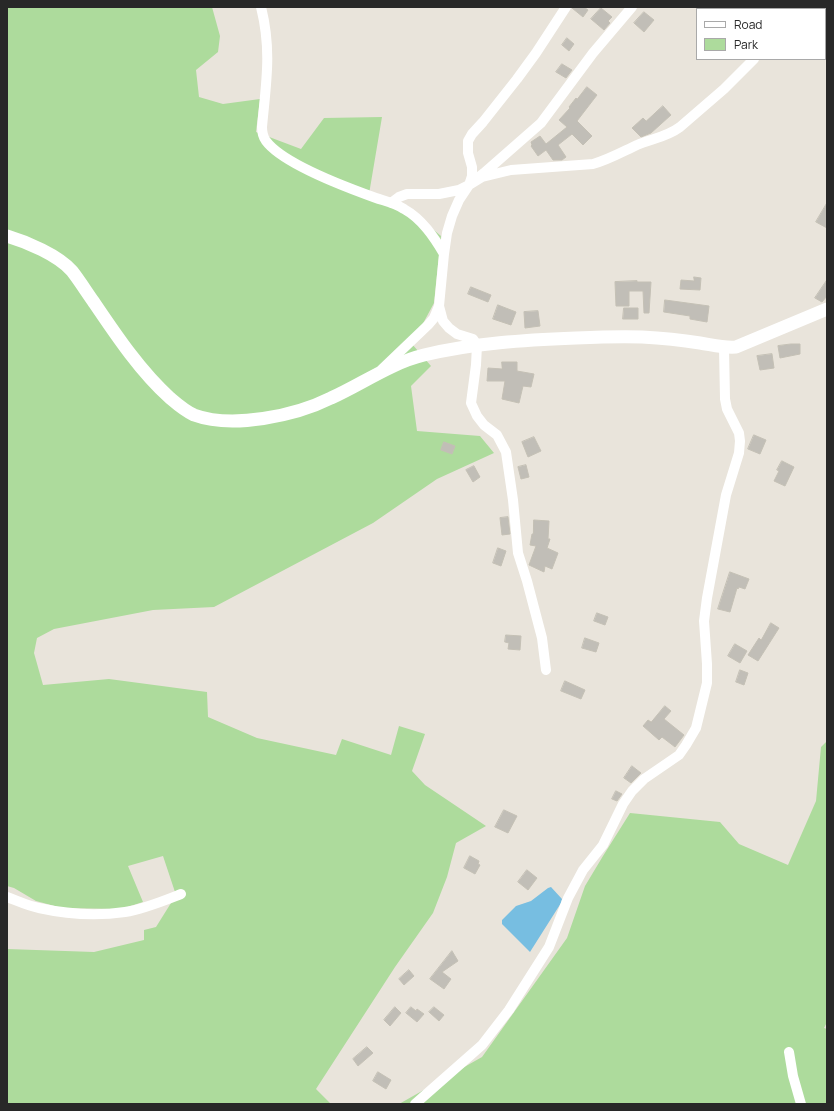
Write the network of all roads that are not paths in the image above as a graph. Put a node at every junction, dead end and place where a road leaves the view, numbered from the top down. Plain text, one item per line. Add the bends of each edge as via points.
1 (261, 7) edge
2 (566, 7) edge
3 (632, 7) edge
4 (753, 60) edge
5 (469, 185) junction
6 (391, 203) junction
7 (7, 236) edge
8 (444, 254) junction
9 (439, 306) junction
10 (827, 309) edge
11 (477, 345) junction
12 (724, 348) junction
13 (378, 373) junction
14 (546, 670) dead end
15 (181, 894) dead end
16 (7, 897) edge
17 (789, 1052) dead end
18 (415, 1104) edge
19 (801, 1104) edge

1 - 6 street via 268,49 262,127 265,140 296,164
2 - 5 street via 533,58 468,141 472,166
3 - 5 street via 593,53 541,123
4 - 5 street via 724,90 680,128 663,137 638,145 602,162 511,170 482,177
5 - 6 street via 448,193 406,194
5 - 8 street via 452,216
6 - 8 street via 415,216 436,240
7 - 13 street via 24,241 49,254 71,270 150,377 178,405 194,414 218,420 244,421 272,417 308,408 330,399
8 - 9 street
9 - 11 street via 443,321 449,328 457,334 473,339
9 - 13 street via 428,325
10 - 12 street via 746,344
11 - 12 street via 631,336 668,338
11 - 13 street via 421,356
11 - 14 street via 471,403 476,416 497,435 506,452 518,553 542,638
12 - 18 street via 725,399 740,441 739,453 726,495 707,598 704,622 707,683 696,728 679,755 644,779 623,804 603,845 583,870 568,898 549,947 509,1010 482,1045
15 - 16 street via 126,912 98,914 39,908
17 - 19 street

